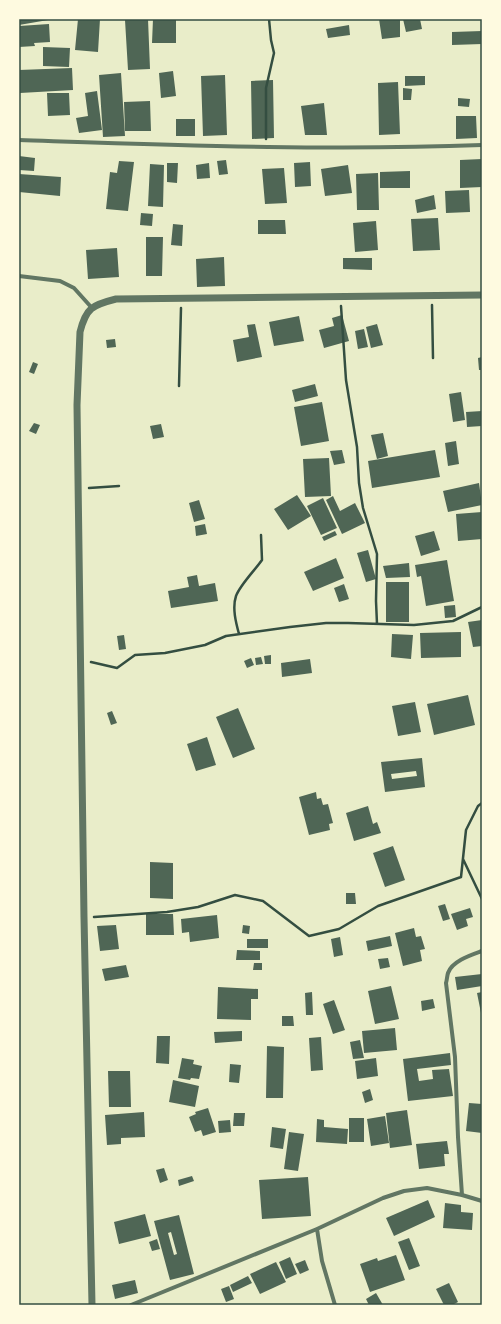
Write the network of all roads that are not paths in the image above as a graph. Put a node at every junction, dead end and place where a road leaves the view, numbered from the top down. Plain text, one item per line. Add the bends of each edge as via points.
1 (19, 140) edge
2 (482, 145) edge
3 (19, 276) edge
4 (482, 295) edge
5 (92, 308) junction
6 (482, 951) edge
7 (462, 1194) junction
8 (482, 1201) edge
9 (317, 1229) junction
10 (92, 1305) edge
11 (131, 1305) edge
12 (335, 1305) edge

1 - 2 street via 267,148
3 - 5 street via 60,281 74,288
4 - 5 street via 116,299
5 - 10 street via 86,314 80,332 77,405
6 - 7 street via 456,963 448,972 446,983 455,1058
7 - 8 street
7 - 9 street via 427,1188 404,1191 360,1208
9 - 11 street
9 - 12 street via 322,1261

